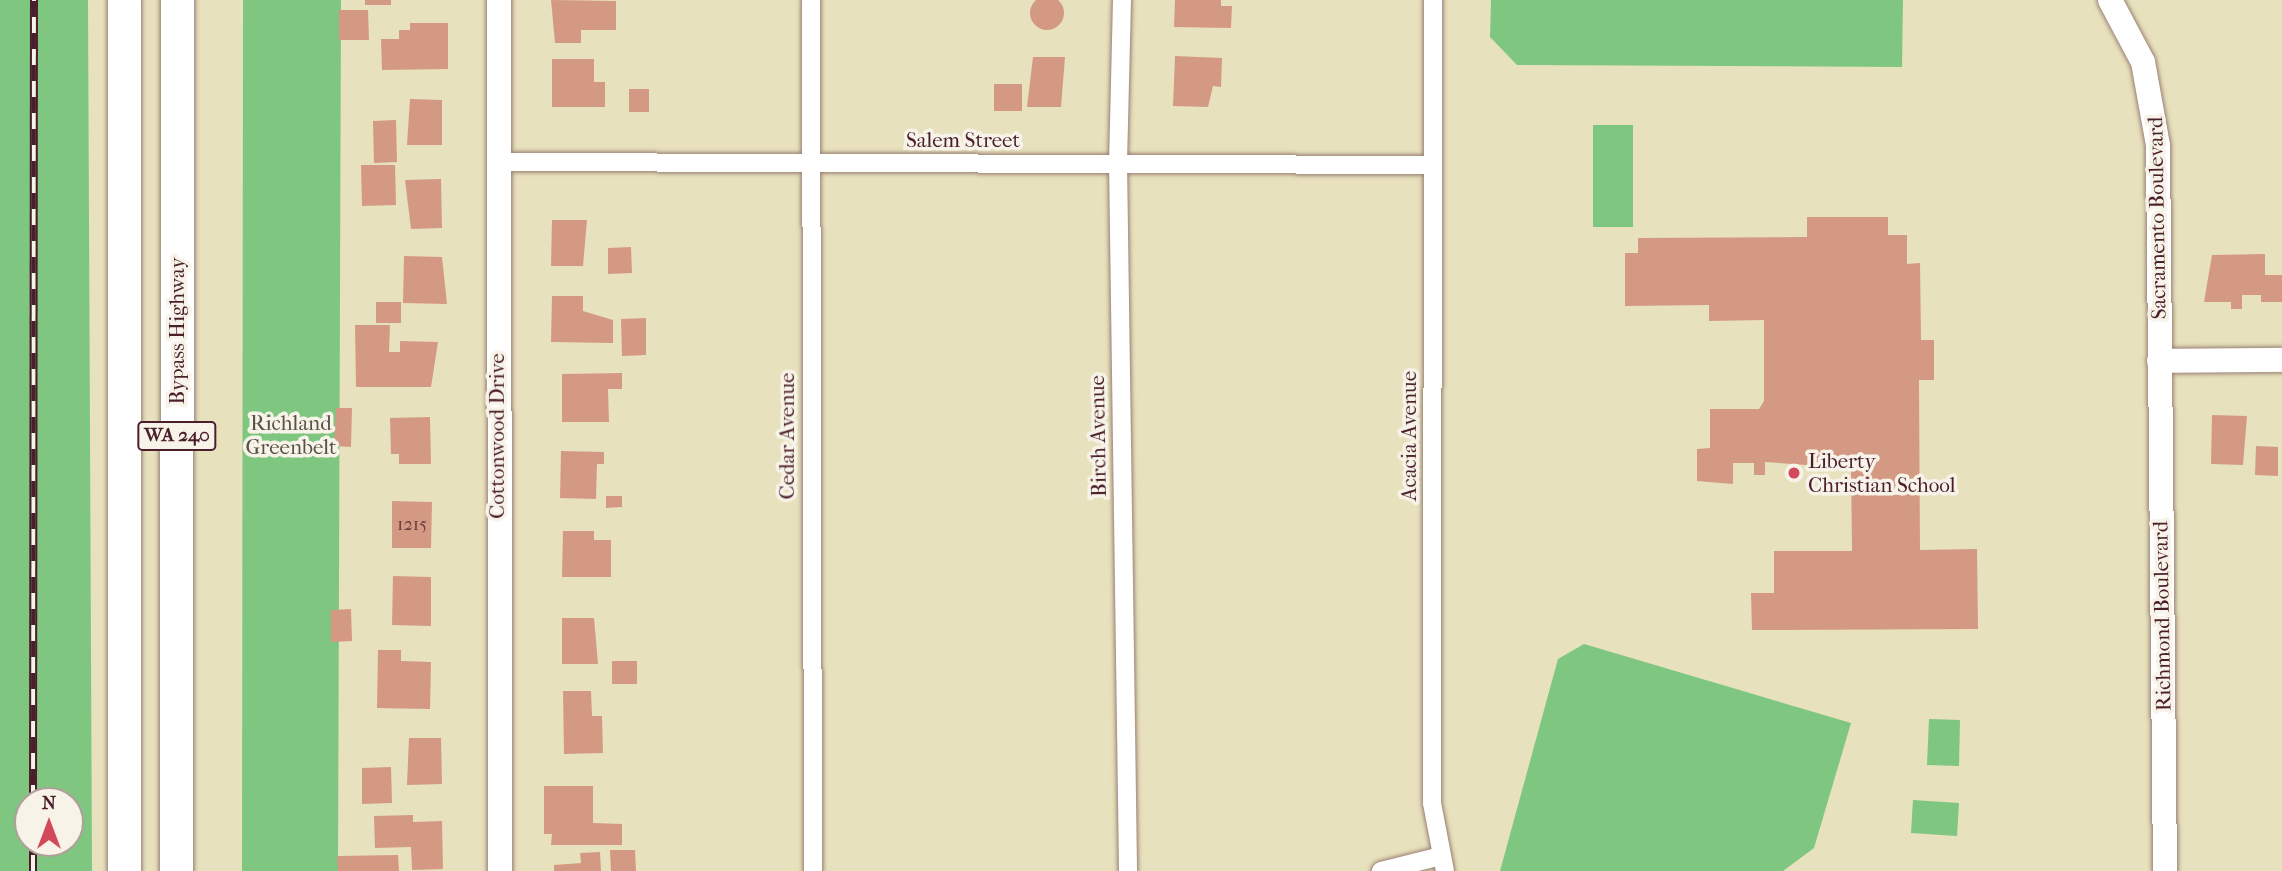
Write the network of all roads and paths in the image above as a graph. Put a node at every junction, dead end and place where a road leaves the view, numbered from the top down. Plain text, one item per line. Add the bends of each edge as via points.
1 (124, 0) edge
2 (177, 0) edge
3 (499, 0) edge
4 (811, 0) edge
5 (1122, 0) edge
6 (1433, 0) edge
7 (2110, 0) edge
8 (1118, 161) junction
9 (496, 162) junction
10 (810, 163) junction
11 (1431, 165) junction
12 (2282, 360) edge
13 (2160, 361) junction
14 (1443, 863) edge
15 (124, 871) edge
16 (176, 871) edge
17 (500, 871) edge
18 (813, 871) edge
19 (1128, 871) edge
20 (1381, 871) edge
21 (2165, 871) edge

1 - 15 highway, WA 240
2 - 16 highway, Bypass Highway / WA 240
3 - 9 street, Cottonwood Drive
4 - 10 street, Cedar Avenue
5 - 8 street, Birch Avenue
6 - 11 street, Acacia Avenue
7 - 13 street, Sacramento Boulevard via 2143,62 2156,117
8 - 10 street, Salem Street
8 - 11 street, Salem Street
8 - 19 street, Birch Avenue
9 - 10 street, Salem Street
9 - 17 street, Cottonwood Drive
10 - 18 street, Cedar Avenue
11 - 14 street, Acacia Avenue via 1432,803
12 - 13 street
13 - 21 street, Richmond Boulevard
14 - 20 street

